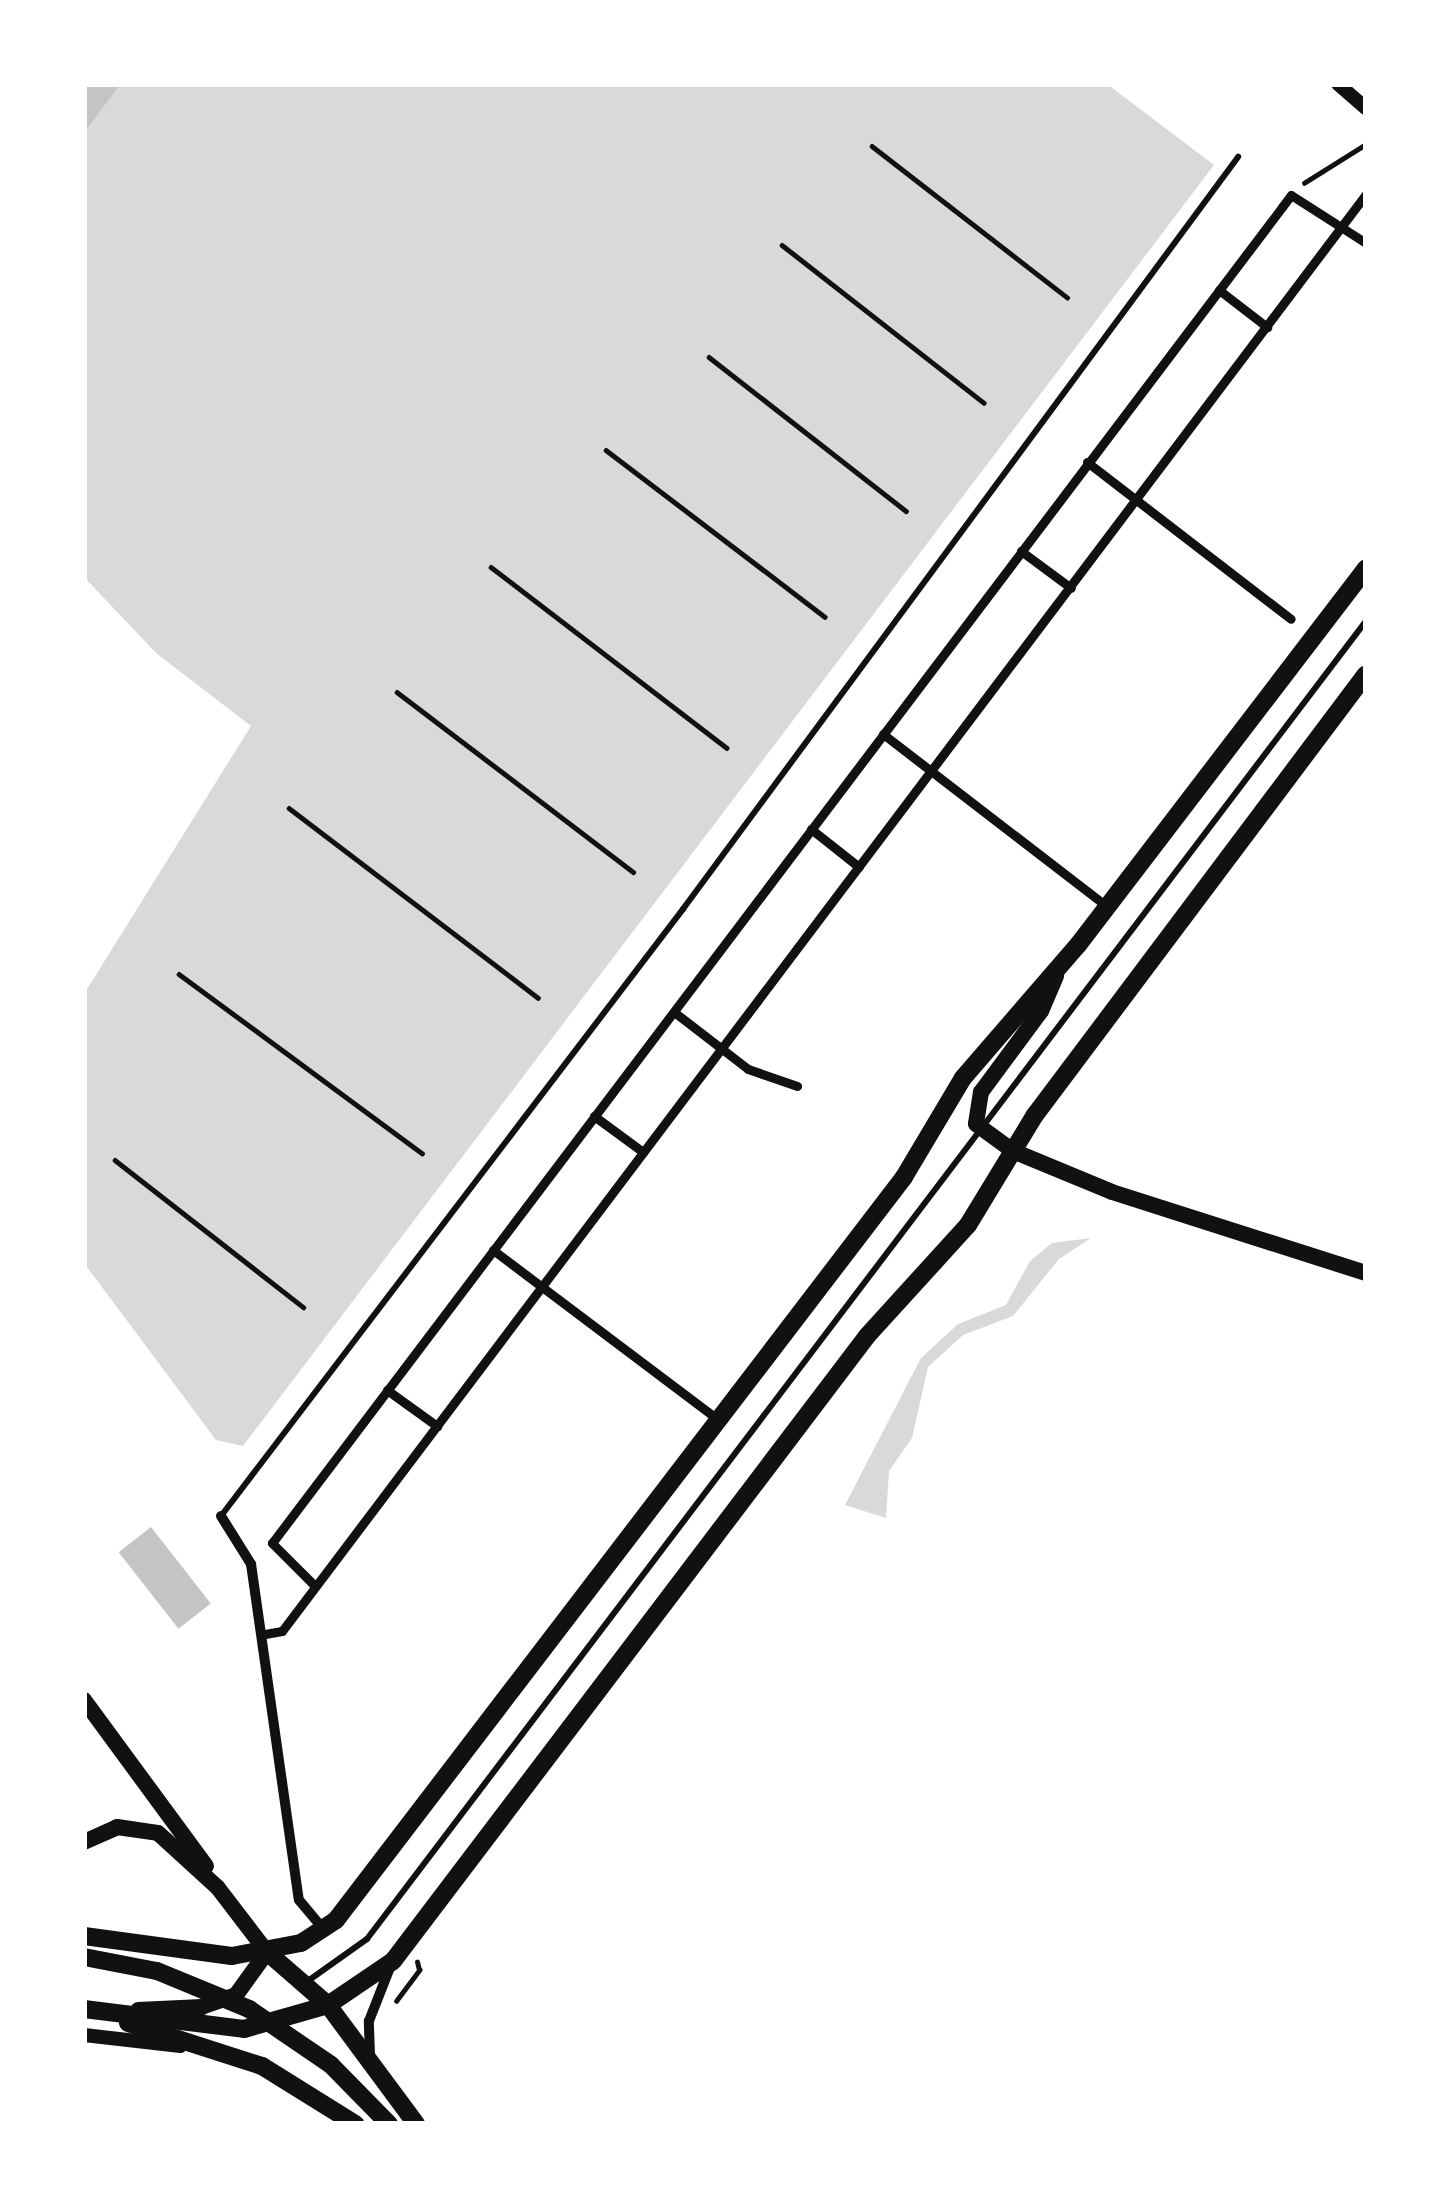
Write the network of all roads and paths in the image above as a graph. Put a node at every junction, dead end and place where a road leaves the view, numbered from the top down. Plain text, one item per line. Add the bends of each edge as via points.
1 (1338, 84) edge
2 (1366, 108) edge
3 (1366, 144) edge
4 (872, 146) dead end
5 (1238, 158) dead end
6 (1366, 194) edge
7 (1291, 195) junction
8 (1344, 226) junction
9 (1366, 243) edge
10 (782, 245) dead end
11 (1219, 290) junction
12 (1067, 298) dead end
13 (1267, 327) junction
14 (709, 357) dead end
15 (984, 403) dead end
16 (606, 450) dead end
17 (1088, 462) junction
18 (1137, 500) junction
19 (906, 511) dead end
20 (1021, 551) junction
21 (491, 567) dead end
22 (1366, 568) edge
23 (1071, 588) junction
24 (826, 617) dead end
25 (1291, 619) dead end
26 (1366, 621) edge
27 (1366, 674) edge
28 (397, 692) dead end
29 (883, 734) junction
30 (727, 748) dead end
31 (932, 771) junction
32 (289, 808) dead end
33 (811, 829) junction
34 (859, 866) junction
35 (633, 872) dead end
36 (1108, 907) junction
37 (1060, 967) junction
38 (179, 974) dead end
39 (538, 998) dead end
40 (674, 1012) junction
41 (720, 1048) junction
42 (797, 1086) dead end
43 (594, 1116) junction
44 (982, 1128) junction
45 (1013, 1151) junction
46 (643, 1152) junction
47 (422, 1153) dead end
48 (115, 1160) dead end
49 (493, 1250) junction
50 (1366, 1273) edge
51 (543, 1288) junction
52 (303, 1306) dead end
53 (387, 1390) junction
54 (720, 1421) junction
55 (437, 1426) junction
56 (220, 1516) joint
57 (315, 1586) junction
58 (265, 1634) junction
59 (84, 1700) edge
60 (84, 1842) edge
61 (218, 1888) junction
62 (323, 1930) junction
63 (84, 1936) edge
64 (267, 1952) junction
65 (84, 1957) edge
66 (393, 1961) junction
67 (304, 1984) junction
68 (328, 2005) junction
69 (88, 2014) edge
70 (84, 2035) edge
71 (196, 2048) junction
72 (370, 2059) junction
73 (355, 2124) edge
74 (389, 2124) edge
75 (416, 2124) edge

1 - 2 street
3 - 7 path
4 - 12 path
5 - 56 lane via 683,909
6 - 8 street
7 - 8 street
7 - 11 street
8 - 9 street
8 - 13 street
10 - 15 path
11 - 13 street
11 - 17 street
13 - 18 street
14 - 19 path
16 - 24 path
17 - 18 street
17 - 20 street
18 - 23 street
18 - 25 street
20 - 23 street
20 - 29 street
21 - 30 path
22 - 36 main road
23 - 31 street
26 - 44 lane
27 - 45 main road
28 - 35 path
29 - 31 street
29 - 33 street
31 - 34 street
31 - 36 street
32 - 39 path
33 - 34 street
33 - 40 street
34 - 41 street
36 - 37 main road
37 - 44 main road via 1041,1011 974,1106
37 - 54 main road via 963,1078 912,1167
38 - 47 path
40 - 41 street
40 - 43 street
41 - 42 street via 748,1069
41 - 46 street
43 - 46 street
43 - 49 street
44 - 45 main road
44 - 67 lane via 367,1939
45 - 50 main road via 1112,1192
45 - 66 main road via 968,1225 867,1336
46 - 51 street
48 - 52 path
49 - 51 street
49 - 53 street
51 - 54 street
51 - 55 street
53 - 55 street
53 - 57 street via 272,1544
54 - 62 main road
55 - 57 street
56 - 58 street via 251,1564
57 - 58 street via 282,1631
58 - 62 street via 299,1900
59 - 61 main road
60 - 61 main road via 138,1826 158,1833
61 - 64 main road
62 - 64 main road
63 - 64 main road via 202,1955
64 - 67 main road
64 - 69 main road via 246,1985 221,2001
65 - 74 main road via 157,1971 249,2009 331,2066
66 - 68 main road
66 - 72 street via 369,2021
67 - 68 main road
68 - 69 main road via 244,2029
68 - 72 main road
69 - 71 main road
70 - 71 street
71 - 73 main road via 271,2071
72 - 75 main road

